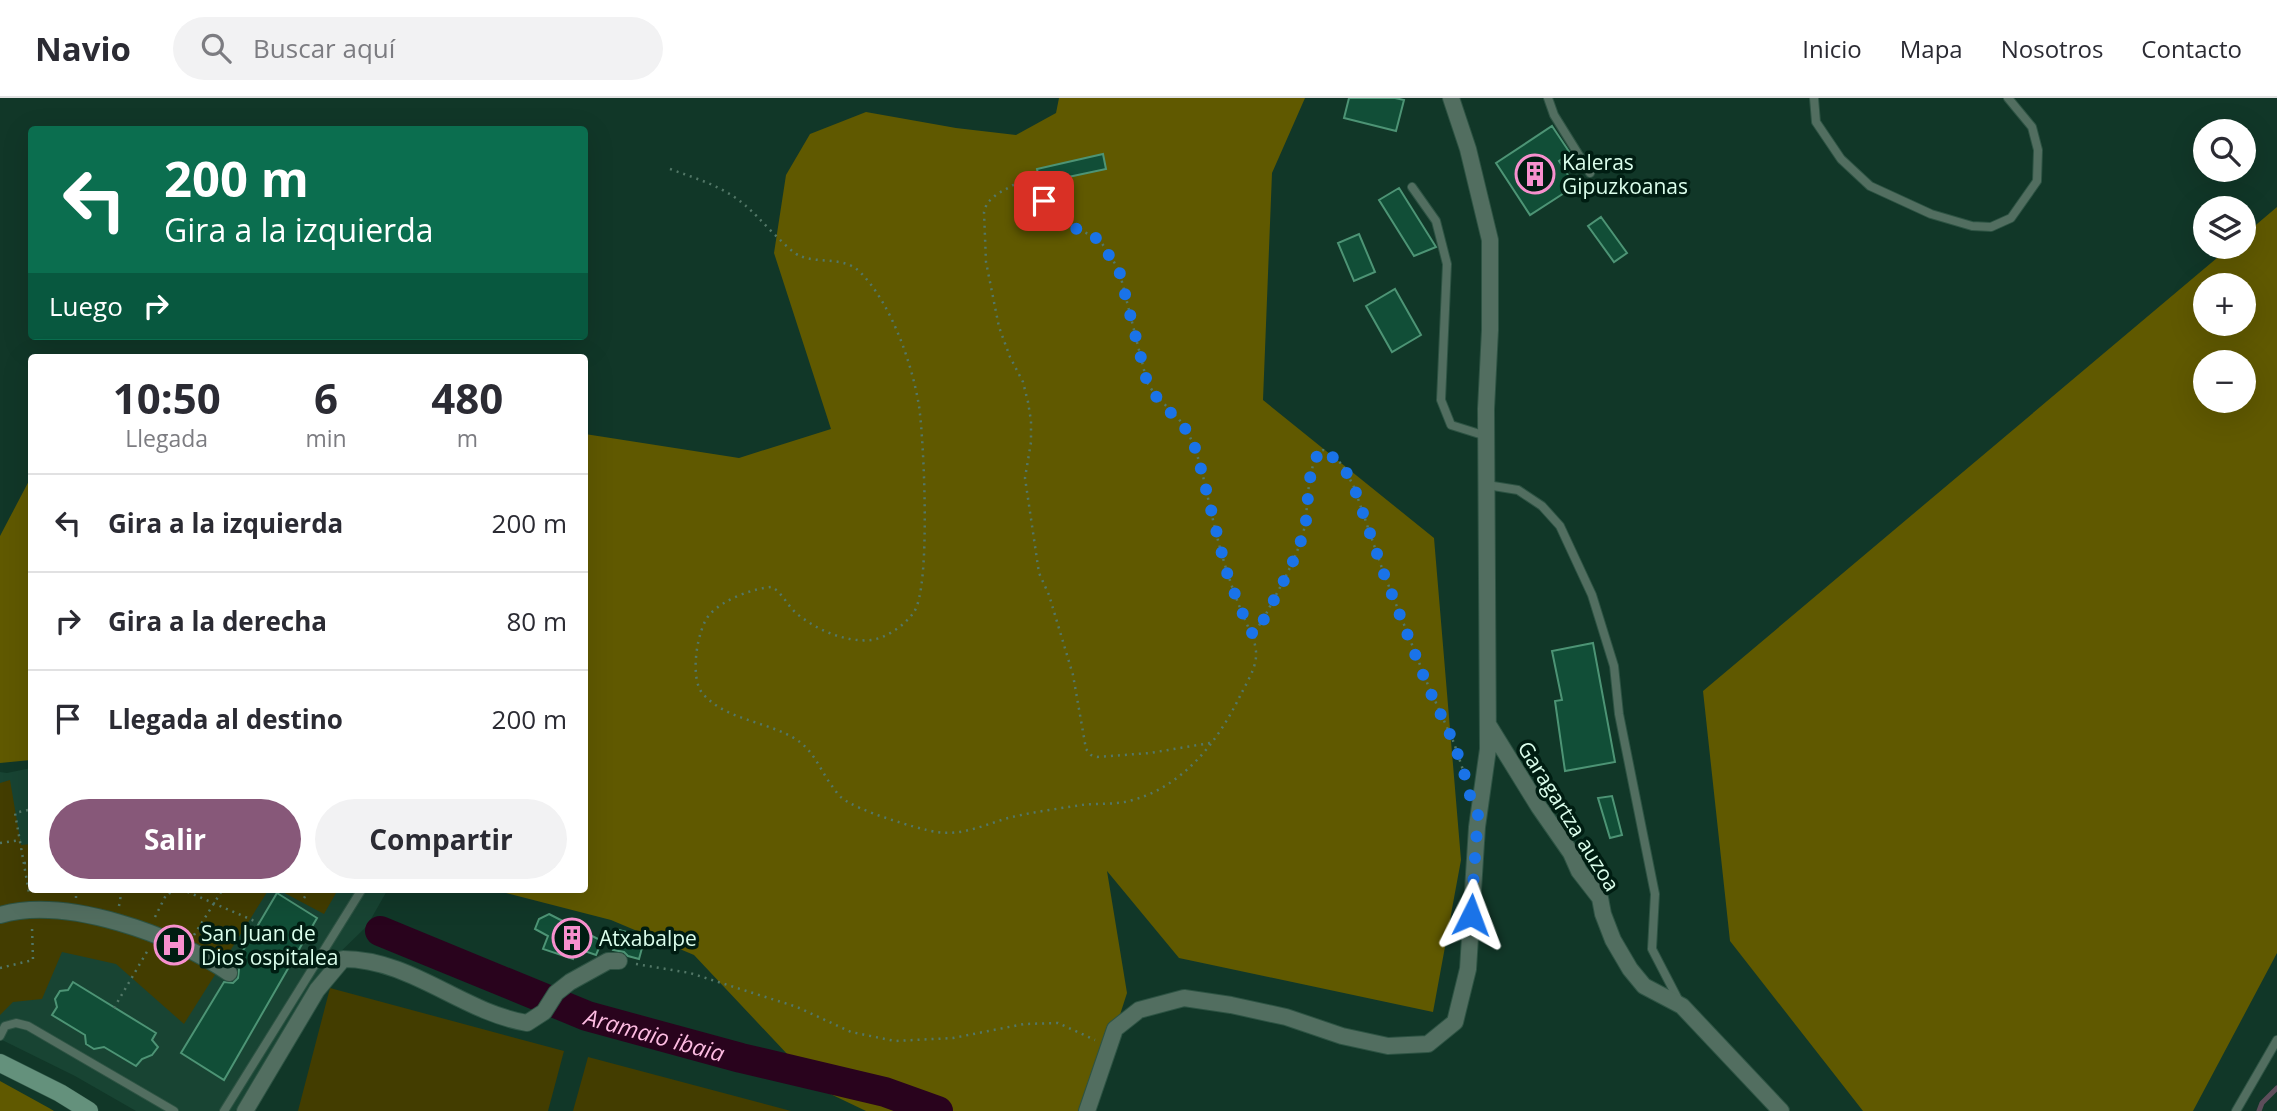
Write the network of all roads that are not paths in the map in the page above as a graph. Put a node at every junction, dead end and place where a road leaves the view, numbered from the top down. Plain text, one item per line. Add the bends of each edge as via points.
1 (1451, 98) edge
2 (1548, 98) edge
3 (1814, 98) edge
4 (2008, 98) edge
5 (2021, 98) edge
6 (2020, 110) junction
7 (1590, 173) dead end
8 (1412, 187) dead end
9 (1486, 436) junction
10 (1486, 485) junction
11 (1488, 724) junction
12 (360, 893) edge
13 (0, 915) edge
14 (619, 961) road end
15 (229, 973) dead end
16 (1682, 1006) junction
17 (0, 1036) edge
18 (2277, 1040) edge
19 (0, 1063) edge
20 (89, 1111) edge
21 (174, 1111) edge
22 (225, 1111) edge
23 (245, 1111) edge
24 (1087, 1111) edge
25 (1781, 1111) edge
26 (2235, 1111) edge

1 - 9 street via 1490,240
2 - 7 lane
3 - 6 lane via 1816,122 1841,159 1870,186 1931,214 1972,226 1992,227 2011,218 2037,181 2038,149 2032,127
4 - 6 lane
5 - 6 lane
8 - 9 lane via 1436,221 1447,264 1441,400 1451,425
9 - 10 street
10 - 11 street
10 - 16 lane via 1518,490 1542,506 1560,526 1591,595 1614,667 1655,894 1652,949
11 - 16 street, Garagartza auzoa via 1579,872 1600,898 1630,969 1644,986
11 - 24 street via 1476,827 1468,968 1455,1022 1428,1044 1388,1046 1231,1004 1184,998 1139,1010 1115,1029
12 - 22 lane
13 - 15 street via 32,910 77,912 151,934
14 - 23 street via 596,967 556,993 544,1012 527,1023 484,1010 420,977 343,959 317,990
16 - 25 street, Garagartza auzoa
17 - 21 lane via 5,1026 28,1026
18 - 26 lane
19 - 20 main road

